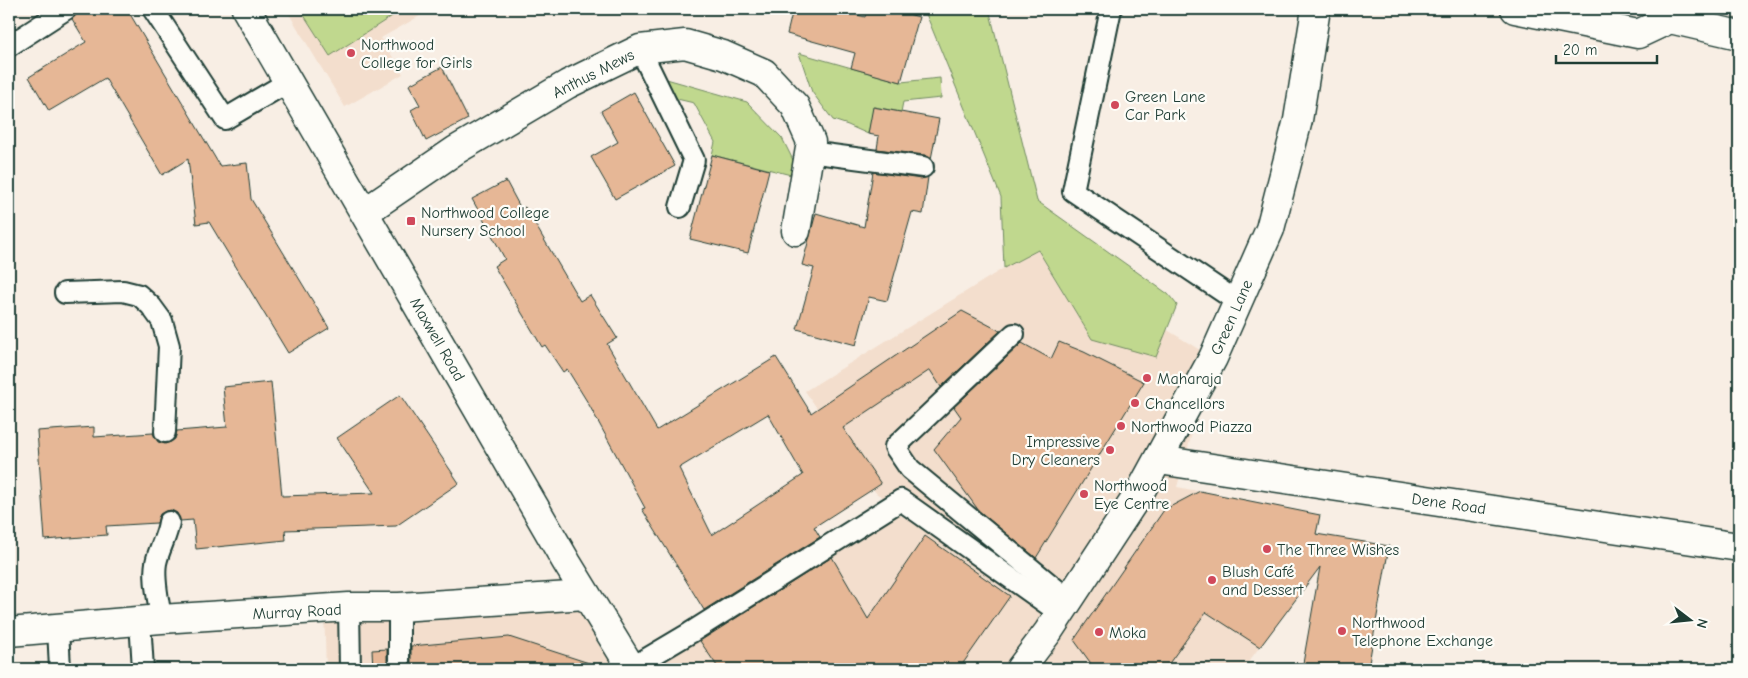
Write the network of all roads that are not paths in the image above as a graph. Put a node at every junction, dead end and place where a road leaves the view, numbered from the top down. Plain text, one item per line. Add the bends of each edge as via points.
1 (66, 9) edge
2 (153, 9) edge
3 (246, 9) edge
4 (1111, 9) edge
5 (1316, 9) edge
6 (1515, 9) edge
7 (1739, 35) edge
8 (9, 46) edge
9 (640, 49) junction
10 (288, 82) junction
11 (809, 152) junction
12 (924, 167) dead end
13 (680, 207) dead end
14 (365, 212) junction
15 (796, 231) dead end
16 (65, 293) dead end
17 (1238, 302) junction
18 (1014, 334) dead end
19 (165, 432) dead end
20 (1158, 460) junction
21 (169, 522) dead end
22 (1739, 547) edge
23 (586, 595) junction
24 (1064, 606) junction
25 (399, 607) junction
26 (349, 608) junction
27 (151, 620) junction
28 (58, 628) junction
29 (9, 632) edge
30 (60, 669) edge
31 (142, 669) edge
32 (350, 669) edge
33 (398, 669) edge
34 (632, 669) edge
35 (1020, 669) edge

1 - 8 lane
2 - 10 lane via 225,119
3 - 10 street, Maxwell Road
4 - 17 lane via 1073,191
5 - 17 street, Green Lane via 1298,120 1270,230
6 - 7 street via 1638,34 1670,19
9 - 11 street, Anthus Mews via 685,44 723,55 764,73 795,106 810,142
9 - 13 lane via 694,160
9 - 14 street, Anthus Mews via 568,84 464,146
10 - 14 street, Maxwell Road
11 - 12 lane
11 - 15 street, Anthus Mews
14 - 23 street, Maxwell Road
16 - 19 lane via 124,291 139,295 151,306 162,322 169,346
17 - 20 street, Green Lane via 1214,358
18 - 24 lane via 895,447 910,469
20 - 22 street, Dene Road
20 - 24 street, Green Lane
21 - 27 lane via 156,564
23 - 25 street, Murray Road
23 - 34 street, Maxwell Road
24 - 34 lane via 901,500
24 - 35 street, Green Lane
25 - 26 street, Murray Road
25 - 33 lane
26 - 27 street, Murray Road
26 - 32 lane
27 - 28 street, Murray Road
27 - 31 lane
28 - 29 street, Murray Road
28 - 30 lane

